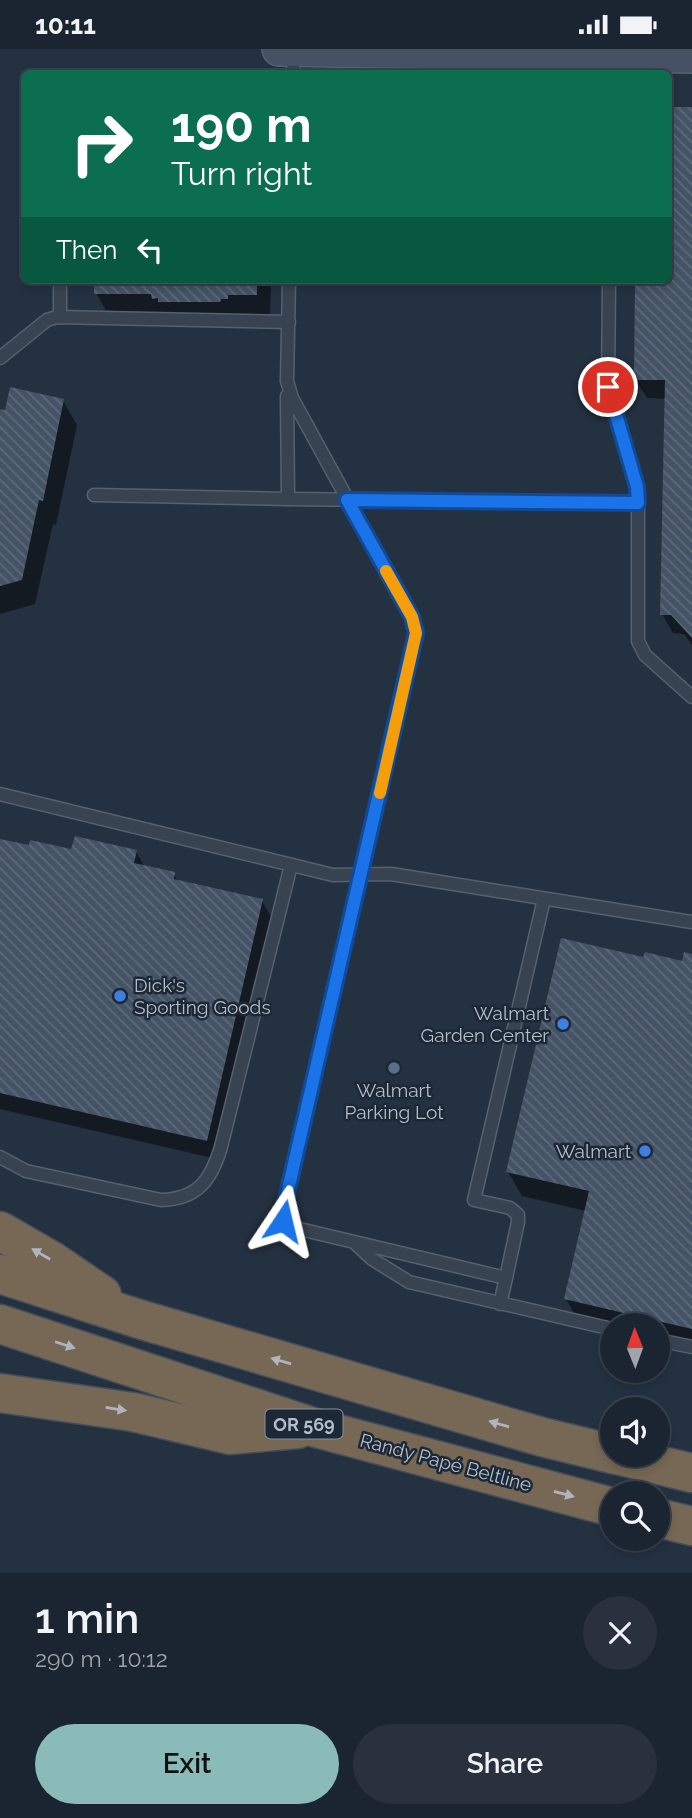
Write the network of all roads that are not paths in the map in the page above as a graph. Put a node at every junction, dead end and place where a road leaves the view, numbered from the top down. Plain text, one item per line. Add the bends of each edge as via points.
1 (279, 49) edge
2 (294, 49) edge
3 (692, 56) edge
4 (293, 70) edge
5 (60, 284) edge
6 (289, 284) edge
7 (609, 284) edge
8 (60, 317) junction
9 (289, 322) junction
10 (0, 358) edge
11 (287, 381) junction
12 (94, 495) dead end
13 (288, 499) junction
14 (347, 500) junction
15 (638, 503) junction
16 (692, 697) edge
17 (0, 794) edge
18 (291, 865) junction
19 (361, 875) junction
20 (544, 899) junction
21 (692, 922) edge
22 (0, 1157) edge
23 (0, 1231) edge
24 (355, 1242) junction
25 (0, 1274) edge
26 (506, 1278) junction
27 (500, 1304) junction
28 (139, 1319) junction
29 (0, 1324) edge
30 (600, 1326) edge
31 (670, 1342) edge
32 (692, 1347) edge
33 (0, 1393) edge
34 (316, 1428) junction
35 (600, 1451) edge
36 (667, 1467) edge
37 (692, 1473) edge
38 (600, 1504) edge
39 (670, 1520) edge
40 (692, 1525) edge

1 - 2 street
2 - 3 street via 612,60
2 - 4 lane
5 - 8 lane
6 - 9 lane
7 - 15 lane via 608,387
8 - 9 lane
8 - 10 lane via 47,320
9 - 11 lane
11 - 13 lane
11 - 14 lane via 294,404
12 - 13 lane
13 - 14 lane
14 - 15 lane
14 - 19 lane via 412,617 416,633
15 - 16 lane via 638,641 645,655
17 - 18 lane
18 - 19 lane via 332,875
18 - 22 lane via 221,1147 203,1185 182,1198 161,1200 26,1171
19 - 20 lane via 391,874
19 - 24 lane via 282,1216 286,1226
20 - 21 lane
20 - 26 lane via 474,1200 510,1208 518,1215
28 -> 23 highway
24 - 26 lane
24 - 27 lane via 372,1259 409,1282
25 - 28 highway
26 - 27 lane
27 - 30 lane
35 -> 28 highway
29 -> 34 highway, Randy Papé Beltline / OR 569
31 - 32 lane
33 -> 34 highway via 133,1412 229,1435
34 -> 38 highway, Randy Papé Beltline / OR 569
36 - 37 highway
39 - 40 highway

